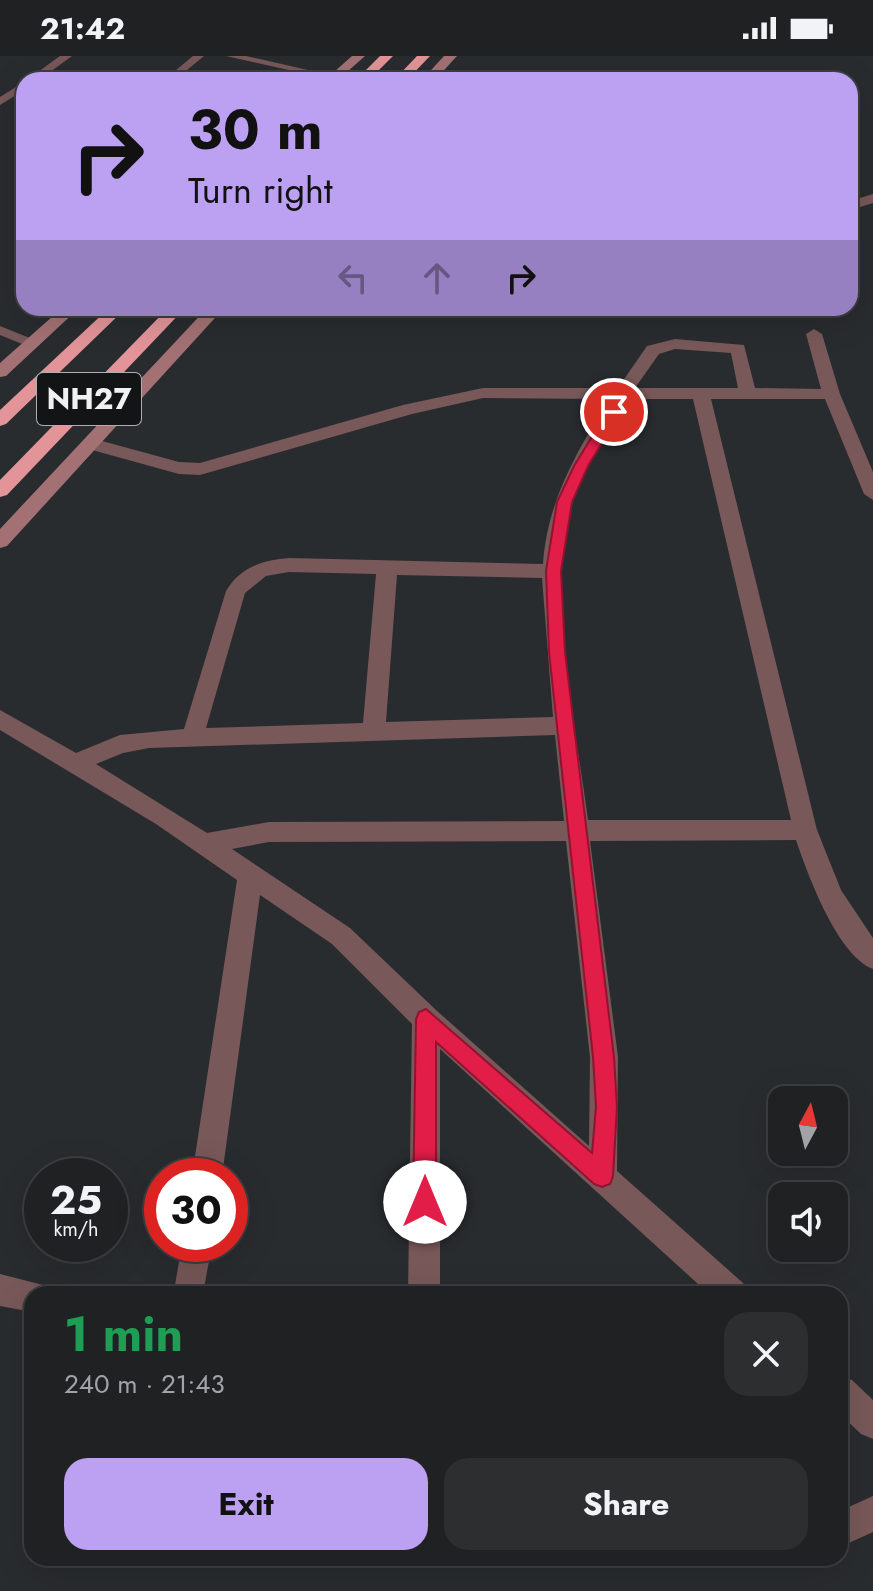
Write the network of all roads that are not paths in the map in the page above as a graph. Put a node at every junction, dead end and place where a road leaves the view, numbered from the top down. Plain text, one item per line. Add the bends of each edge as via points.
1 (67, 56) edge
2 (199, 56) edge
3 (231, 56) edge
4 (359, 56) edge
5 (387, 56) edge
6 (424, 56) edge
7 (451, 56) edge
8 (44, 72) edge
9 (179, 72) edge
10 (318, 72) edge
11 (341, 72) edge
12 (370, 72) edge
13 (408, 72) edge
14 (436, 72) edge
15 (62, 316) edge
16 (110, 316) edge
17 (169, 316) edge
18 (209, 316) edge
19 (0, 330) edge
20 (814, 334) dead end
21 (32, 344) junction
22 (0, 372) edge
23 (701, 394) junction
24 (748, 394) junction
25 (831, 394) junction
26 (624, 395) junction
27 (0, 420) edge
28 (91, 444) junction
29 (0, 491) edge
30 (873, 494) edge
31 (0, 541) edge
32 (387, 568) junction
33 (553, 571) junction
34 (0, 719) edge
35 (565, 726) junction
36 (374, 732) junction
37 (192, 738) junction
38 (75, 763) junction
39 (576, 829) junction
40 (805, 830) junction
41 (205, 844) junction
42 (250, 875) junction
43 (873, 957) edge
44 (426, 1019) junction
45 (210, 1158) edge
46 (602, 1176) junction
47 (194, 1262) edge
48 (191, 1285) dead end
49 (424, 1286) edge
50 (723, 1286) edge
51 (0, 1290) edge
52 (24, 1294) edge
53 (848, 1399) edge
54 (873, 1422) edge
55 (873, 1513) edge
56 (848, 1526) edge

1 - 8 lane
2 - 9 lane
3 - 10 lane
4 - 11 street
5 - 12 highway
6 - 13 highway
7 - 14 street
15 - 21 street
16 - 27 highway, NH27
17 - 29 highway, NH27
18 - 28 street
19 - 21 lane
20 - 25 street
21 - 22 street
23 - 24 street
23 - 26 street
23 - 40 street
24 - 25 street
24 - 26 street via 738,349 675,344 653,350
25 - 30 street
26 - 28 street via 511,390 453,398 200,469
26 - 33 street via 565,502
28 - 31 street
32 - 33 street
32 - 36 street
32 - 37 street via 289,565 248,575 236,591
33 - 35 street
34 - 38 street
35 - 36 street
35 - 39 street
36 - 37 street
37 - 38 street via 120,744
38 - 41 street
39 - 40 street
39 - 41 street via 269,832
39 - 46 street via 604,1057
40 - 43 street via 843,923
41 - 42 street
42 - 44 street via 341,936
42 - 45 street
44 - 46 street
44 - 49 street
46 - 50 street
47 - 48 street
51 - 52 street
53 - 54 street
55 - 56 street

